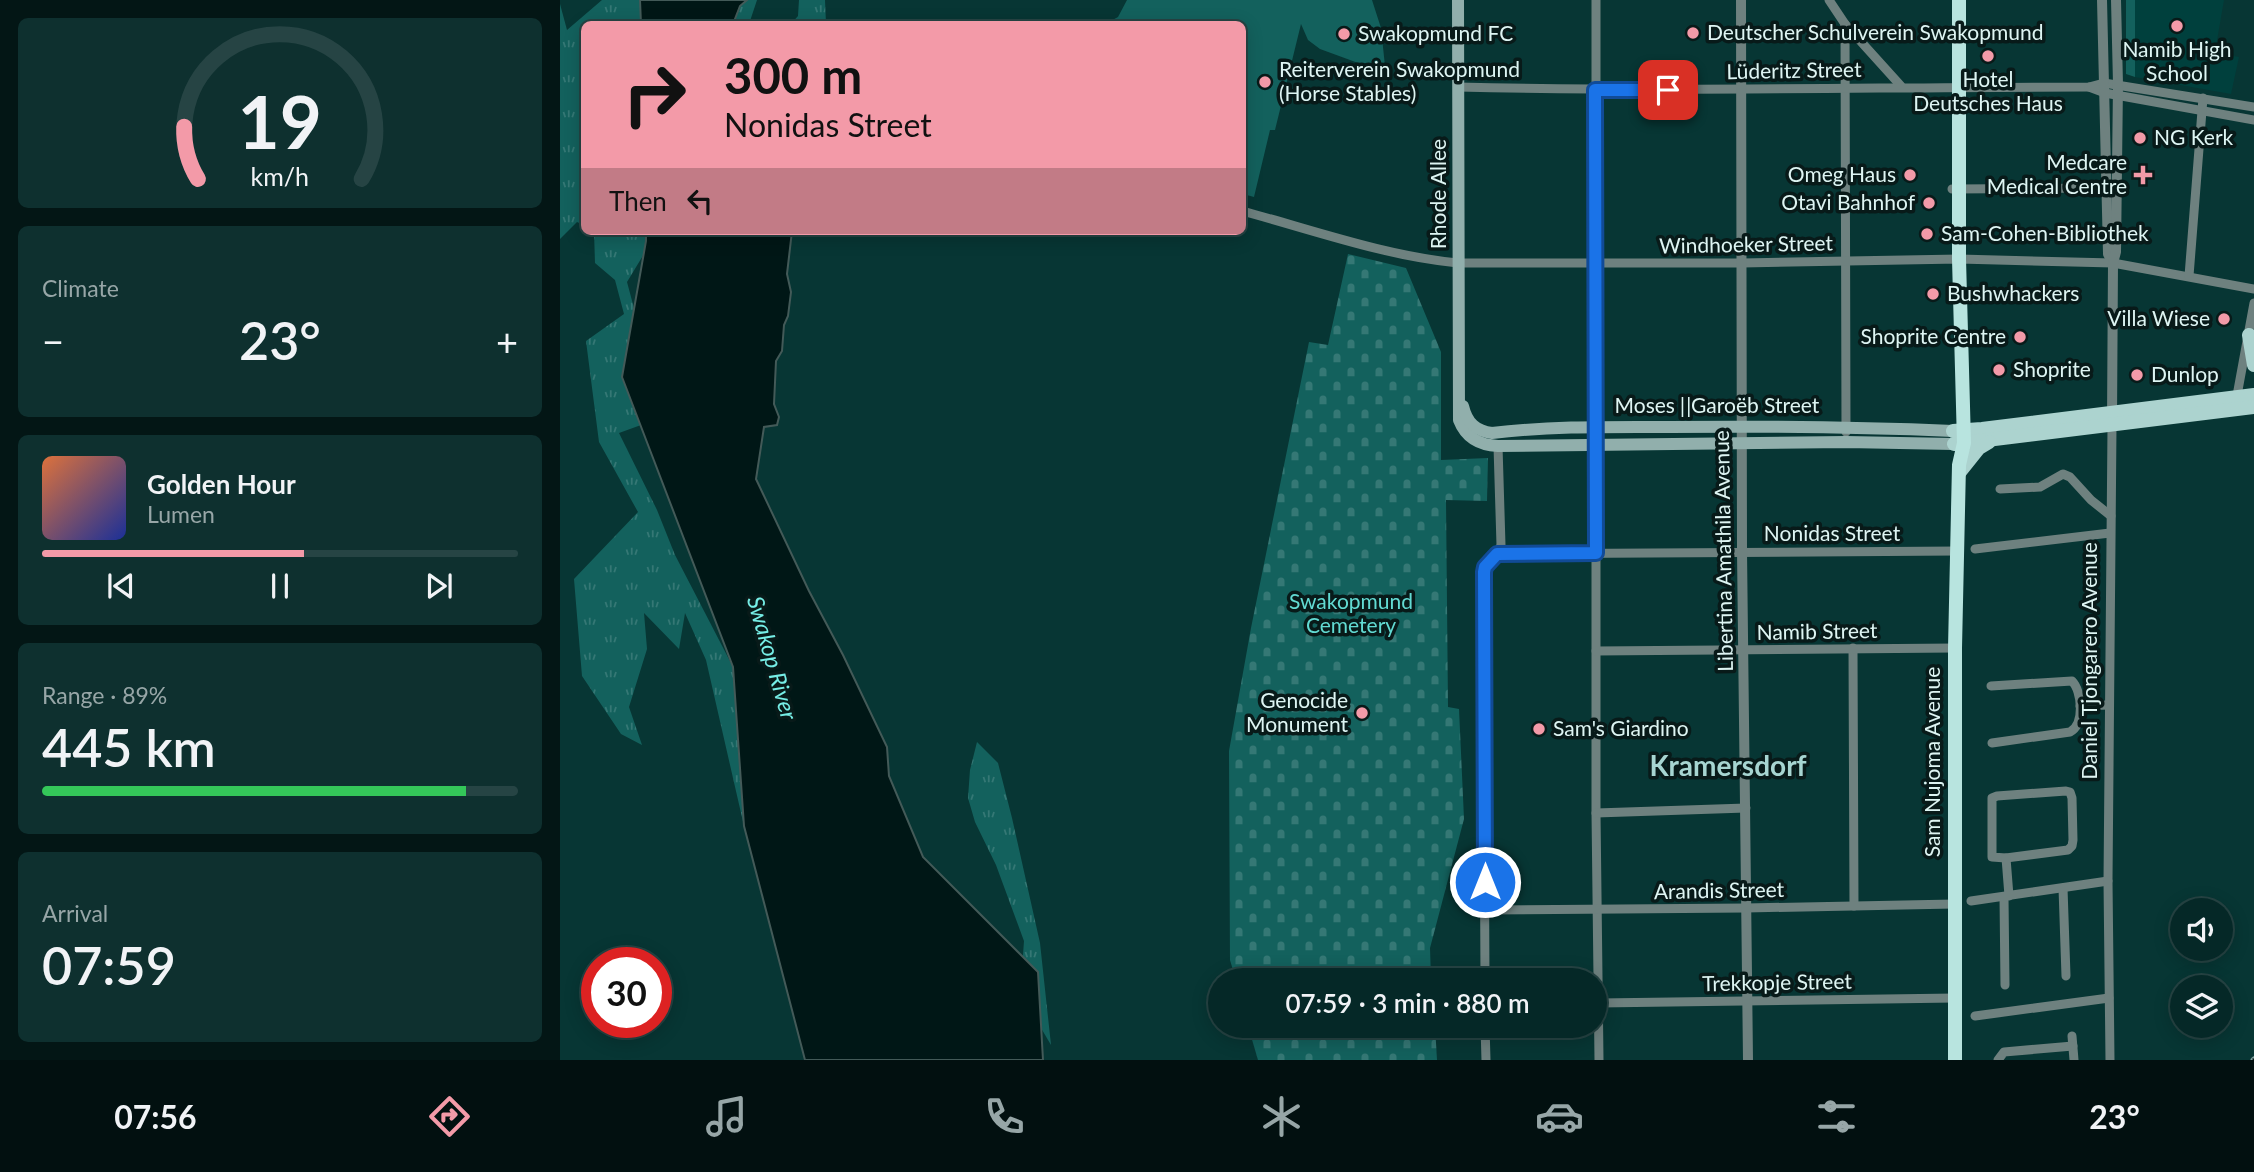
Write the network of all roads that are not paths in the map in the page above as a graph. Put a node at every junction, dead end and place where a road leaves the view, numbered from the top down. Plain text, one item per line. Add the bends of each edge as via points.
1 (1458, 0) edge
2 (1596, 0) edge
3 (1741, 0) edge
4 (1829, 0) edge
5 (1950, 0) edge
6 (1959, 0) edge
7 (2102, 0) edge
8 (2116, 0) edge
9 (1845, 24) junction
10 (1901, 86) junction
11 (1458, 87) junction
12 (1955, 87) junction
13 (2105, 88) junction
14 (1740, 89) junction
15 (1844, 89) junction
16 (2118, 89) junction
17 (1595, 90) junction
18 (2203, 98) junction
19 (2254, 107) edge
20 (2202, 111) junction
21 (2254, 120) edge
22 (2105, 188) junction
23 (2117, 188) junction
24 (1956, 189) junction
25 (1246, 213) edge
26 (1956, 259) junction
27 (1845, 261) junction
28 (1458, 262) junction
29 (1742, 263) junction
30 (2113, 263) junction
31 (1597, 264) junction
32 (2189, 276) junction
33 (2254, 289) edge
34 (2254, 303) edge
35 (2249, 335) junction
36 (2254, 365) edge
37 (1459, 389) junction
38 (2254, 395) edge
39 (2236, 404) junction
40 (2254, 407) edge
41 (2112, 419) junction
42 (1741, 426) junction
43 (1847, 427) junction
44 (1596, 428) junction
45 (1959, 437) junction
46 (1990, 441) junction
47 (1846, 442) junction
48 (1741, 443) junction
49 (1595, 444) junction
50 (1498, 446) junction
51 (1959, 469) junction
52 (2000, 489) dead end
53 (2111, 516) junction
54 (2110, 533) junction
55 (1975, 549) dead end
56 (1742, 551) junction
57 (1957, 551) junction
58 (1596, 553) junction
59 (1497, 554) junction
60 (1853, 648) junction
61 (1955, 648) junction
62 (1744, 650) junction
63 (1596, 651) junction
64 (1991, 686) dead end
65 (2109, 705) junction
66 (2080, 706) junction
67 (1992, 743) dead end
68 (1746, 808) junction
69 (1596, 813) junction
70 (2006, 858) junction
71 (2108, 881) junction
72 (2063, 888) junction
73 (2006, 897) junction
74 (1971, 901) dead end
75 (1954, 904) junction
76 (1854, 906) junction
77 (1746, 908) junction
78 (1485, 910) junction
79 (1598, 910) junction
80 (1485, 968) edge
81 (1599, 968) edge
82 (2066, 976) dead end
83 (2005, 985) dead end
84 (1955, 998) junction
85 (2109, 998) junction
86 (1747, 1001) junction
87 (1607, 1003) edge
88 (1975, 1016) dead end
89 (1486, 1038) edge
90 (1599, 1038) edge
91 (1486, 1060) edge
92 (1599, 1060) edge
93 (1748, 1060) edge
94 (1955, 1060) edge
95 (1998, 1060) edge
96 (2074, 1060) edge
97 (2110, 1060) edge

1 - 11 main road, Rhode Allee
2 - 17 street
3 - 14 street, Libertina Amathila Avenue
4 - 9 street
5 - 12 highway, Sam Nujoma Avenue
6 - 12 highway, Sam Nujoma Avenue
7 - 13 street, Daniel Tjongarero Avenue
8 - 16 street, Daniel Tjongarero Avenue
9 - 10 street
9 - 15 street
10 - 12 street, Lüderitz Street
10 - 15 street, Lüderitz Street
11 - 17 street, Lüderitz Street
11 - 28 main road, Rhode Allee
12 - 13 street, Lüderitz Street
12 - 24 highway, Sam Nujoma Avenue
13 - 16 street, Lüderitz Street
13 - 22 street, Daniel Tjongarero Avenue
14 - 15 street, Lüderitz Street
14 - 17 street, Lüderitz Street
14 - 29 street, Libertina Amathila Avenue
15 - 27 street
16 - 18 street, Lüderitz Street
16 - 20 street, Lüderitz Street
16 - 23 street, Daniel Tjongarero Avenue
17 - 31 street
18 - 19 street, Lüderitz Street
18 - 20 street
20 - 21 street, Lüderitz Street
20 - 32 street
22 - 23 street
22 - 24 street
22 - 30 street, Daniel Tjongarero Avenue via 2108,254
23 - 30 street, Daniel Tjongarero Avenue
24 - 26 highway, Sam Nujoma Avenue
25 - 28 street, Windhoeker Street via 1372,247
26 - 27 street, Windhoeker Street
26 - 30 street, Windhoeker Street
26 - 45 highway, Sam Nujoma Avenue
27 - 29 street, Windhoeker Street
27 - 43 street
28 - 31 street, Windhoeker Street
28 - 37 main road, Rhode Allee
29 - 31 street, Windhoeker Street
29 - 42 street, Libertina Amathila Avenue
30 - 32 street, Windhoeker Street
30 - 41 street, Daniel Tjongarero Avenue
31 - 44 street
32 - 33 street, Windhoeker Street
34 - 35 street
35 - 36 main road
35 - 39 street
37 - 44 main road, Moses ǁGaroëb Street via 1468,419 1483,432
37 - 50 main road, Moses ǁGaroëb Street via 1459,420 1465,433 1475,441
38 - 39 main road, Moses ǁGaroëb Street
39 - 40 main road, Moses ǁGaroëb Street
39 - 41 main road, Moses ǁGaroëb Street
41 - 45 main road, Moses ǁGaroëb Street
41 - 46 main road, Moses ǁGaroëb Street
41 - 53 street, Daniel Tjongarero Avenue
42 - 43 main road, Moses ǁGaroëb Street
42 - 44 main road, Moses ǁGaroëb Street
42 - 48 street, Libertina Amathila Avenue
43 - 45 main road, Moses ǁGaroëb Street
43 - 47 street
44 - 49 street
45 - 46 main road, Moses ǁGaroëb Street
45 - 47 main road, Moses ǁGaroëb Street
45 - 51 highway, Sam Nujoma Avenue
46 - 51 main road
47 - 48 main road, Moses ǁGaroëb Street
48 - 49 main road, Moses ǁGaroëb Street
48 - 56 street, Libertina Amathila Avenue
49 - 50 main road, Moses ǁGaroëb Street
49 - 58 street
50 - 59 street via 1501,539
51 - 57 highway, Sam Nujoma Avenue
52 - 53 street via 2040,487 2063,474
53 - 54 street, Daniel Tjongarero Avenue
54 - 55 street
54 - 65 street, Daniel Tjongarero Avenue
56 - 57 street, Nonidas Street
56 - 58 street, Nonidas Street
56 - 62 street, Libertina Amathila Avenue
57 - 61 highway, Sam Nujoma Avenue
58 - 59 street, Nonidas Street
58 - 63 street
59 - 78 street via 1485,567 1483,578
60 - 61 street, Namib Street
60 - 62 street, Namib Street
60 - 76 street
61 - 75 highway, Sam Nujoma Avenue
62 - 63 street, Namib Street
62 - 68 street, Libertina Amathila Avenue
63 - 69 street
64 - 66 street via 2072,681
65 - 66 street
65 - 71 street, Daniel Tjongarero Avenue
66 - 67 street via 2079,724 2070,732
68 - 69 street
68 - 77 street, Libertina Amathila Avenue
69 - 79 street
70 - 70 street via 1992,857 1992,799 2070,792 2073,846
70 - 73 street
71 - 72 street
71 - 85 street, Daniel Tjongarero Avenue
72 - 73 street
72 - 82 street
73 - 74 street
73 - 83 street
75 - 76 street, Arandis Street
75 - 84 highway, Sam Nujoma Avenue
76 - 77 street, Arandis Street
77 - 79 street, Arandis Street
77 - 86 street, Libertina Amathila Avenue
78 - 79 street, Arandis Street
78 - 80 street
79 - 81 street
84 - 86 street, Trekkopje Street
84 - 94 highway, Sam Nujoma Avenue
85 - 88 street
85 - 97 street, Daniel Tjongarero Avenue
86 - 87 street, Trekkopje Street
86 - 93 street, Libertina Amathila Avenue
89 - 91 street
90 - 92 street
95 - 96 street via 2004,1052 2072,1041

